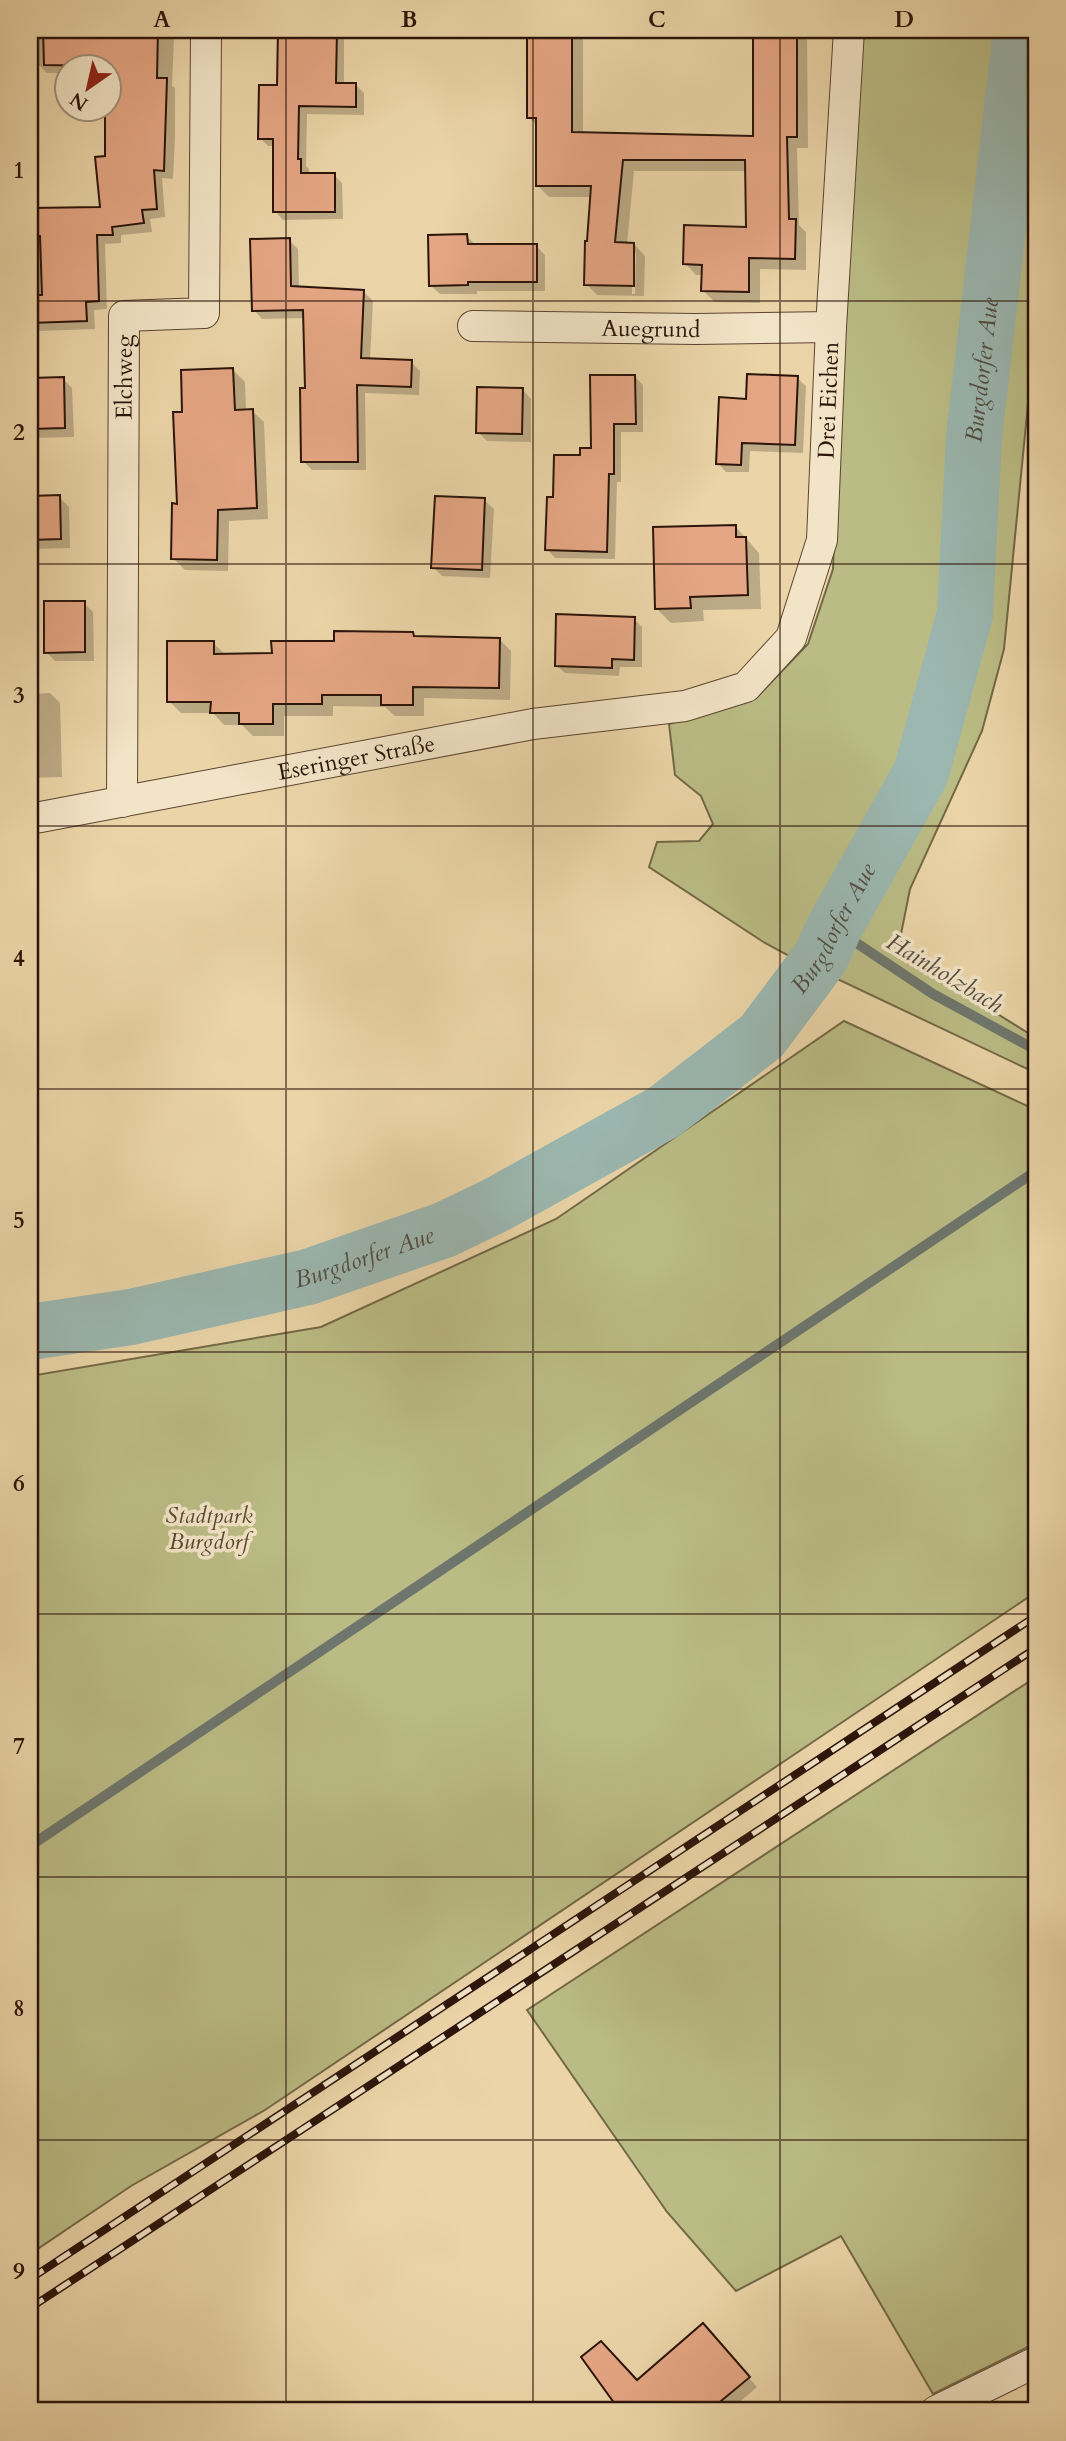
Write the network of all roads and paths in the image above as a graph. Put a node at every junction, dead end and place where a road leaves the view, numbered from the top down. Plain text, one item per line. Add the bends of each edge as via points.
1 (205, 30) edge
2 (849, 30) edge
3 (473, 326) dead end
4 (831, 327) junction
5 (685, 706) joint
6 (122, 802) junction
7 (30, 819) edge
8 (1036, 2362) edge
9 (936, 2411) edge

1 - 6 street, Elchweg via 204,313 124,316
2 - 4 street, Drei Eichen
3 - 4 street, Auegrund
4 - 5 street, Drei Eichen via 822,540 791,638 746,687
5 - 6 street, Eseringer Straße via 533,724
6 - 7 street, Eseringer Straße
8 - 9 street

